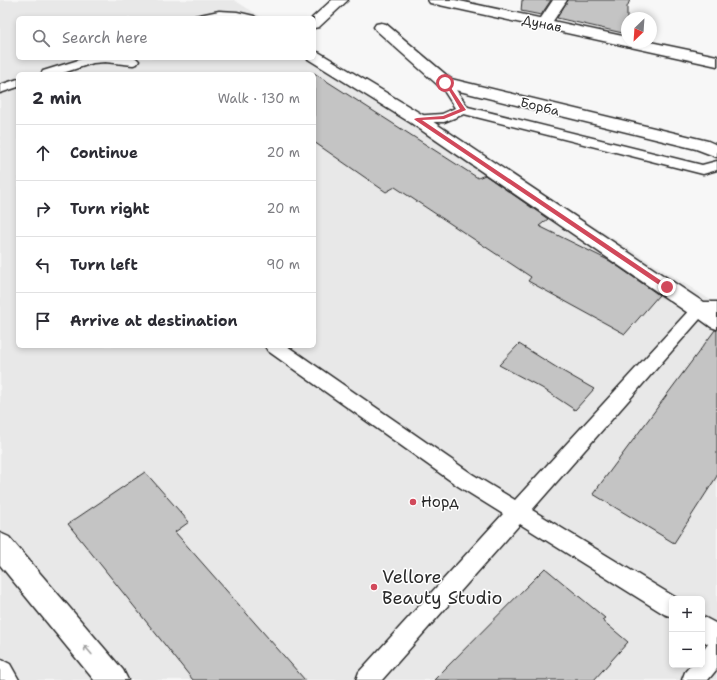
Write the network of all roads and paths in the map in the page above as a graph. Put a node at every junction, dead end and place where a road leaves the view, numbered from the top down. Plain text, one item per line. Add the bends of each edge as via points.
1 (434, 0) edge
2 (560, 0) edge
3 (339, 2) edge
4 (207, 16) edge
5 (243, 16) edge
6 (316, 22) edge
7 (544, 24) junction
8 (381, 27) dead end
9 (621, 41) edge
10 (655, 48) edge
11 (316, 57) edge
12 (91, 60) edge
13 (134, 60) edge
14 (717, 61) edge
15 (53, 72) edge
16 (136, 72) edge
17 (445, 83) junction
18 (16, 84) edge
19 (0, 89) edge
20 (463, 110) junction
21 (417, 119) junction
22 (717, 152) edge
23 (717, 165) edge
24 (708, 310) edge
25 (717, 323) edge
26 (277, 348) edge
27 (518, 512) junction
28 (0, 545) edge
29 (669, 605) edge
30 (705, 629) edge
31 (717, 637) edge
32 (717, 651) edge
33 (0, 674) edge
34 (4, 680) edge
35 (113, 680) edge
36 (366, 680) edge
37 (693, 680) edge

1 - 7 street, Дунав
2 - 7 street
3 - 6 street
4 - 5 lane
7 - 9 street, Дунав
8 - 17 street, Борба
10 - 14 street, Дунав
11 - 21 street
12 - 15 lane
13 - 16 lane
17 - 20 lane
17 - 22 street, Борба via 702,145
18 - 19 lane
20 - 21 lane via 444,118
20 - 23 lane via 704,170
21 - 24 street
24 - 25 lane
24 - 27 lane
26 - 27 lane via 465,480
27 - 29 lane
27 - 36 lane
35 -> 28 street
30 - 31 lane
32 - 37 lane
33 - 34 street

